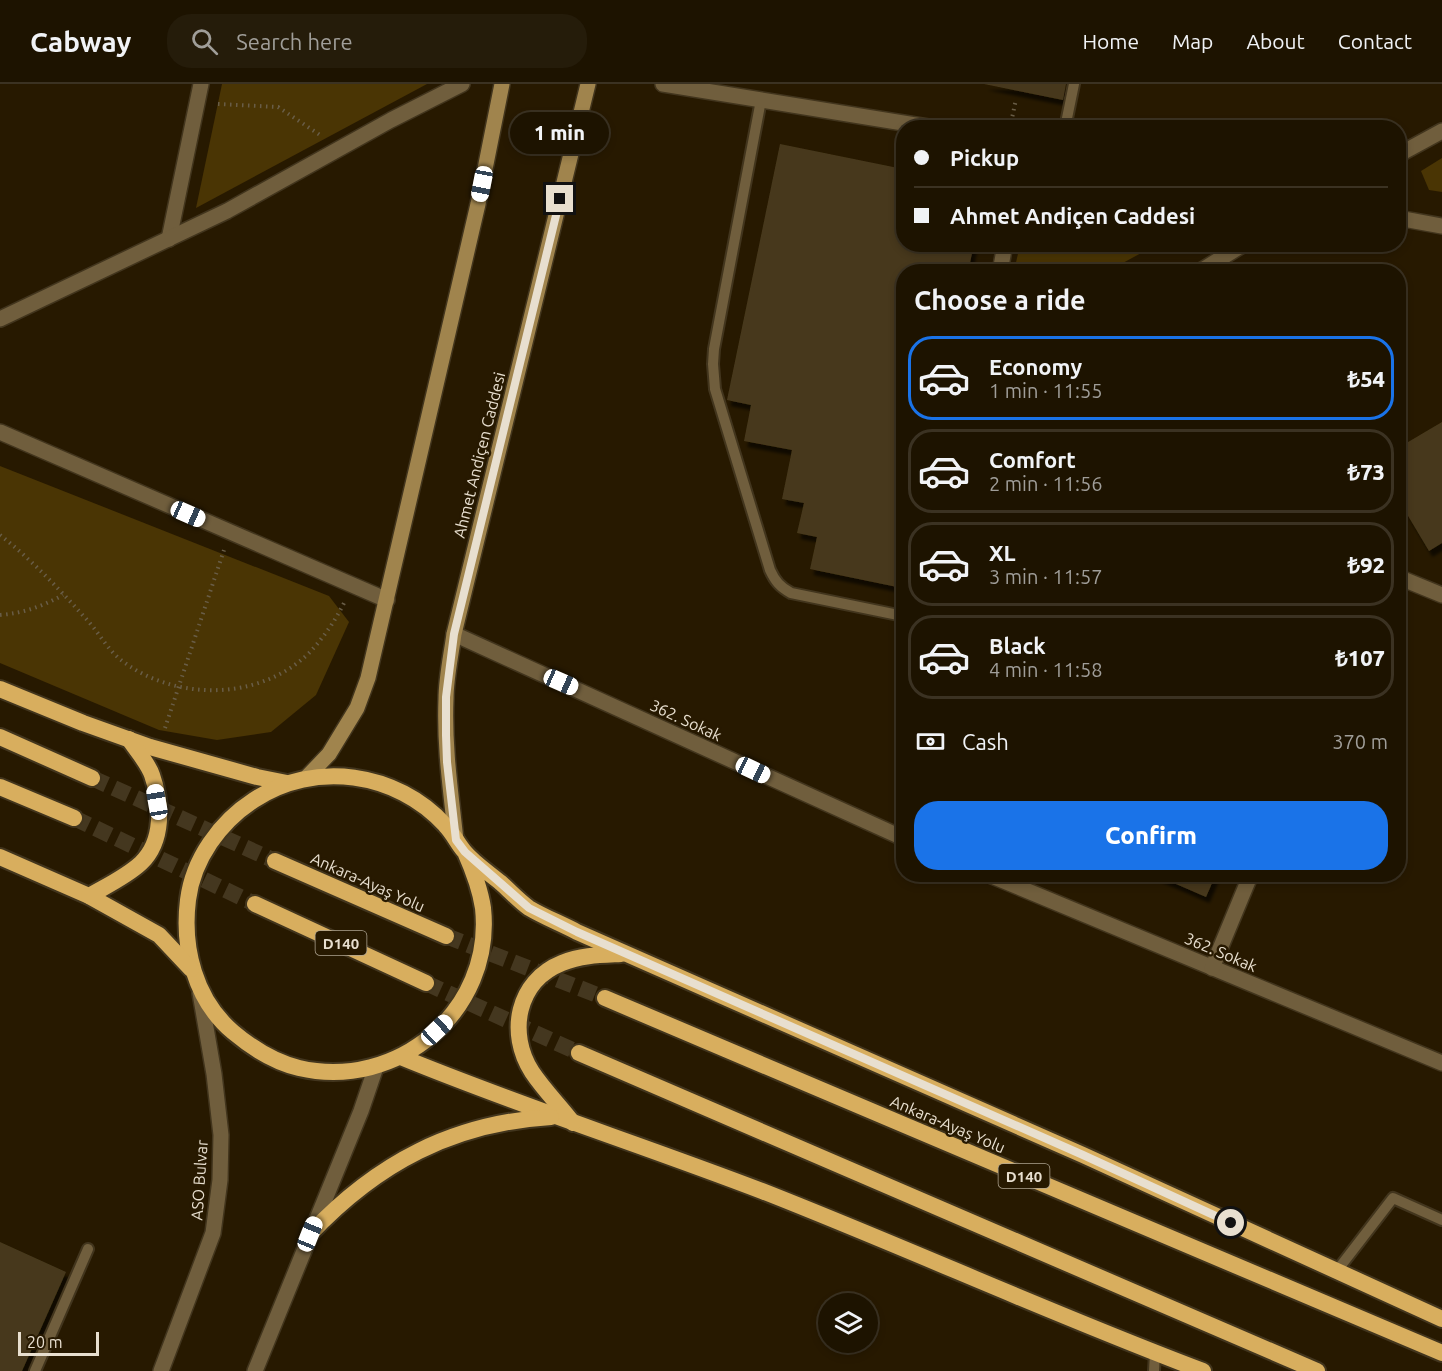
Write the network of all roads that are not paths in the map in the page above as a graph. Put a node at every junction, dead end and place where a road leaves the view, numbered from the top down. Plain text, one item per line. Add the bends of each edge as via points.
1 (201, 84) edge
2 (462, 84) edge
3 (502, 84) edge
4 (588, 84) edge
5 (663, 84) edge
6 (1074, 84) edge
7 (761, 100) junction
8 (1067, 120) edge
9 (896, 122) edge
10 (1442, 130) edge
11 (1406, 150) edge
12 (1406, 219) edge
13 (1442, 226) edge
14 (169, 239) junction
15 (1235, 252) edge
16 (1222, 264) edge
17 (0, 319) edge
18 (0, 432) edge
19 (1406, 581) edge
20 (1442, 596) edge
21 (387, 600) junction
22 (896, 615) edge
23 (454, 634) junction
24 (0, 689) edge
25 (0, 737) edge
26 (129, 739) junction
27 (92, 778) tunnel mouth
28 (305, 779) junction
29 (288, 784) junction
30 (0, 787) edge
31 (74, 818) tunnel mouth
32 (896, 835) edge
33 (461, 846) junction
34 (0, 857) edge
35 (275, 861) tunnel mouth
36 (1006, 882) edge
37 (1248, 882) edge
38 (89, 896) junction
39 (255, 904) tunnel mouth
40 (446, 936) tunnel mouth
41 (625, 953) junction
42 (1212, 968) junction
43 (196, 979) junction
44 (426, 982) tunnel mouth
45 (605, 998) tunnel mouth
46 (579, 1053) tunnel mouth
47 (401, 1057) junction
48 (1442, 1063) edge
49 (376, 1067) junction
50 (557, 1117) junction
51 (573, 1123) junction
52 (1442, 1220) edge
53 (310, 1234) junction
54 (88, 1249) dead end
55 (1336, 1272) junction
56 (1442, 1319) edge
57 (1155, 1353) junction
58 (1442, 1353) edge
59 (34, 1371) edge
60 (160, 1371) edge
61 (255, 1371) edge
62 (1154, 1371) edge
63 (1203, 1371) edge
64 (1317, 1371) edge

1 - 14 street
2 - 14 street
3 - 21 main road
4 - 23 main road, Ahmet Andiçen Caddesi
5 - 7 street
6 - 8 lane
7 - 9 street
7 - 22 lane via 714,349 715,389 775,581 791,593
10 - 11 street
12 - 13 street
14 - 17 street
15 - 16 street
18 - 21 street
19 - 20 street
21 - 28 main road via 357,708 329,754
23 - 32 street, 362. Sokak
23 - 33 main road, Ahmet Andiçen Caddesi via 446,697 446,735
24 - 26 highway
25 - 27 highway
26 - 29 highway
26 - 38 highway via 152,773 158,831 154,846 141,863
28 - 29 highway
28 - 33 highway via 360,778 392,787 421,803
29 - 43 highway via 238,810 216,833 200,860 189,890 185,922
30 - 31 highway
33 - 41 highway via 529,908
33 - 47 highway via 477,879 483,908 483,939 477,968 465,996 448,1020
34 - 38 highway
35 - 40 highway, Ankara-Ayaş Yolu
36 - 42 street, 362. Sokak
37 - 42 street
38 - 43 highway via 159,935
39 - 44 highway, D140
41 - 51 highway via 583,956 559,964 539,978 524,998 519,1013 520,1046 532,1071
41 - 55 highway via 1083,1155
42 - 48 street, 362. Sokak
43 - 49 highway via 228,1028 271,1058 323,1072
43 - 60 street, ASO Bulvar via 214,1074 221,1135 220,1180 213,1233
45 - 58 highway, Ankara-Ayaş Yolu / D140
46 - 64 highway
47 - 49 highway
47 - 50 highway
49 - 53 street
50 - 51 highway
50 - 53 highway via 467,1131 411,1154 357,1190
51 - 57 highway via 764,1192
52 - 55 lane via 1393,1198
53 - 61 street
54 - 59 lane
55 - 56 highway
57 - 62 lane
57 - 63 highway

